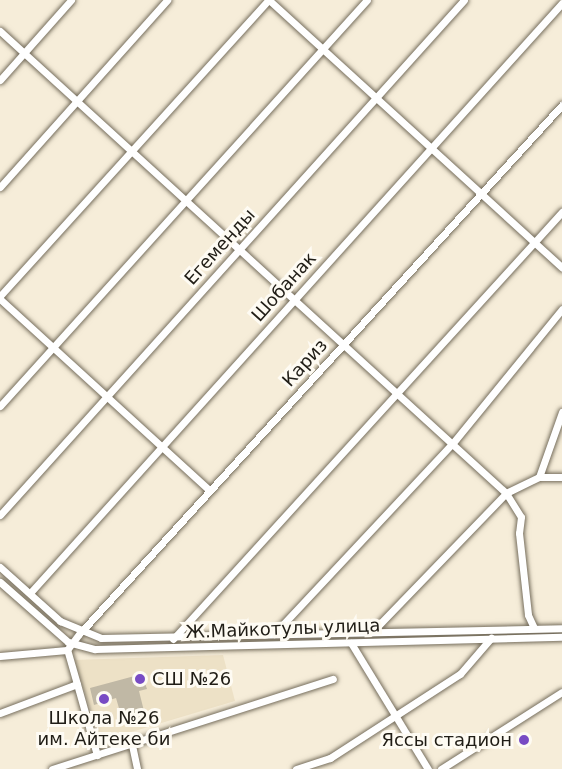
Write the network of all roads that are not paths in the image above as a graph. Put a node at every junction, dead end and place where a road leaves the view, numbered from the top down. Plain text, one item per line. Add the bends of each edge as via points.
1 (71, 0) edge
2 (167, 0) edge
3 (268, 0) edge
4 (367, 0) edge
5 (464, 0) edge
6 (562, 3) edge
7 (0, 31) edge
8 (323, 48) junction
9 (24, 53) junction
10 (0, 80) edge
11 (376, 97) junction
12 (76, 101) junction
13 (562, 105) edge
14 (430, 148) junction
15 (131, 150) junction
16 (0, 187) edge
17 (479, 193) junction
18 (185, 200) junction
19 (562, 212) edge
20 (534, 243) junction
21 (239, 248) junction
22 (562, 268) edge
23 (0, 297) edge
24 (294, 299) junction
25 (562, 309) edge
26 (343, 344) junction
27 (53, 348) junction
28 (398, 394) junction
29 (105, 396) junction
30 (0, 406) edge
31 (562, 412) edge
32 (452, 444) junction
33 (161, 446) junction
34 (538, 477) junction
35 (562, 477) edge
36 (210, 490) junction
37 (506, 493) junction
38 (0, 515) edge
39 (0, 567) edge
40 (0, 582) edge
41 (30, 593) junction
42 (534, 628) junction
43 (562, 628) edge
44 (416, 631) junction
45 (372, 632) junction
46 (80, 633) junction
47 (274, 634) junction
48 (562, 637) edge
49 (491, 638) junction
50 (173, 639) junction
51 (416, 640) junction
52 (72, 643) junction
53 (351, 643) junction
54 (67, 650) junction
55 (0, 656) edge
56 (333, 679) dead end
57 (77, 684) junction
58 (562, 692) edge
59 (0, 713) edge
60 (393, 713) junction
61 (132, 745) junction
62 (97, 755) junction
63 (52, 769) edge
64 (137, 769) edge
65 (296, 769) edge
66 (428, 769) edge
67 (441, 769) edge

1 - 9 street
2 - 12 street
3 - 8 street
3 - 15 street
4 - 8 street
5 - 11 street, Егеменды
6 - 14 street, Шобанак
7 - 9 street
8 - 11 street
8 - 18 street
9 - 10 street
9 - 12 street
11 - 14 street
11 - 21 street, Егеменды
12 - 15 street
12 - 16 street
13 - 17 street, Кариз
14 - 17 street
14 - 24 street, Шобанак
15 - 18 street
15 - 23 street
17 - 20 street
17 - 26 street, Кариз
18 - 21 street
18 - 27 street
19 - 20 street
20 - 22 street
20 - 28 street
21 - 24 street
21 - 29 street, Егеменды
23 - 27 street
24 - 26 street
24 - 33 street, Шобанак
25 - 32 street
26 - 28 street
26 - 36 street, Кариз
27 - 29 street
27 - 30 street
28 - 32 street
28 - 50 street
29 - 33 street
29 - 38 street, Егеменды
31 - 34 street
32 - 37 street
32 - 47 street
33 - 36 street
33 - 41 street, Шобанак
34 - 35 street
34 - 37 street
36 - 46 street, Кариз
37 - 42 street via 521,517 519,533 528,615
37 - 45 street
39 - 41 street, Ж.Майкотулы улица
40 - 52 street, Ж.Майкотулы улица
41 - 46 street, Ж.Майкотулы улица
42 - 43 street, Ж.Майкотулы улица
42 - 44 street, Ж.Майкотулы улица
44 - 45 street, Ж.Майкотулы улица
44 - 51 street
45 - 47 street, Ж.Майкотулы улица
46 - 50 street, Ж.Майкотулы улица via 101,638
46 - 52 street, Кариз
47 - 50 street, Ж.Майкотулы улица
48 - 49 street, Ж.Майкотулы улица
49 - 51 street, Ж.Майкотулы улица
49 - 60 street via 460,674
51 - 53 street, Ж.Майкотулы улица
52 - 53 street, Ж.Майкотулы улица via 95,649
52 - 54 street, Кариз
53 - 60 street
54 - 55 street
54 - 57 street
56 - 61 street
57 - 59 street
57 - 62 street
58 - 67 street
60 - 65 street via 330,758
60 - 66 street
61 - 62 street
61 - 64 street
62 - 63 street

